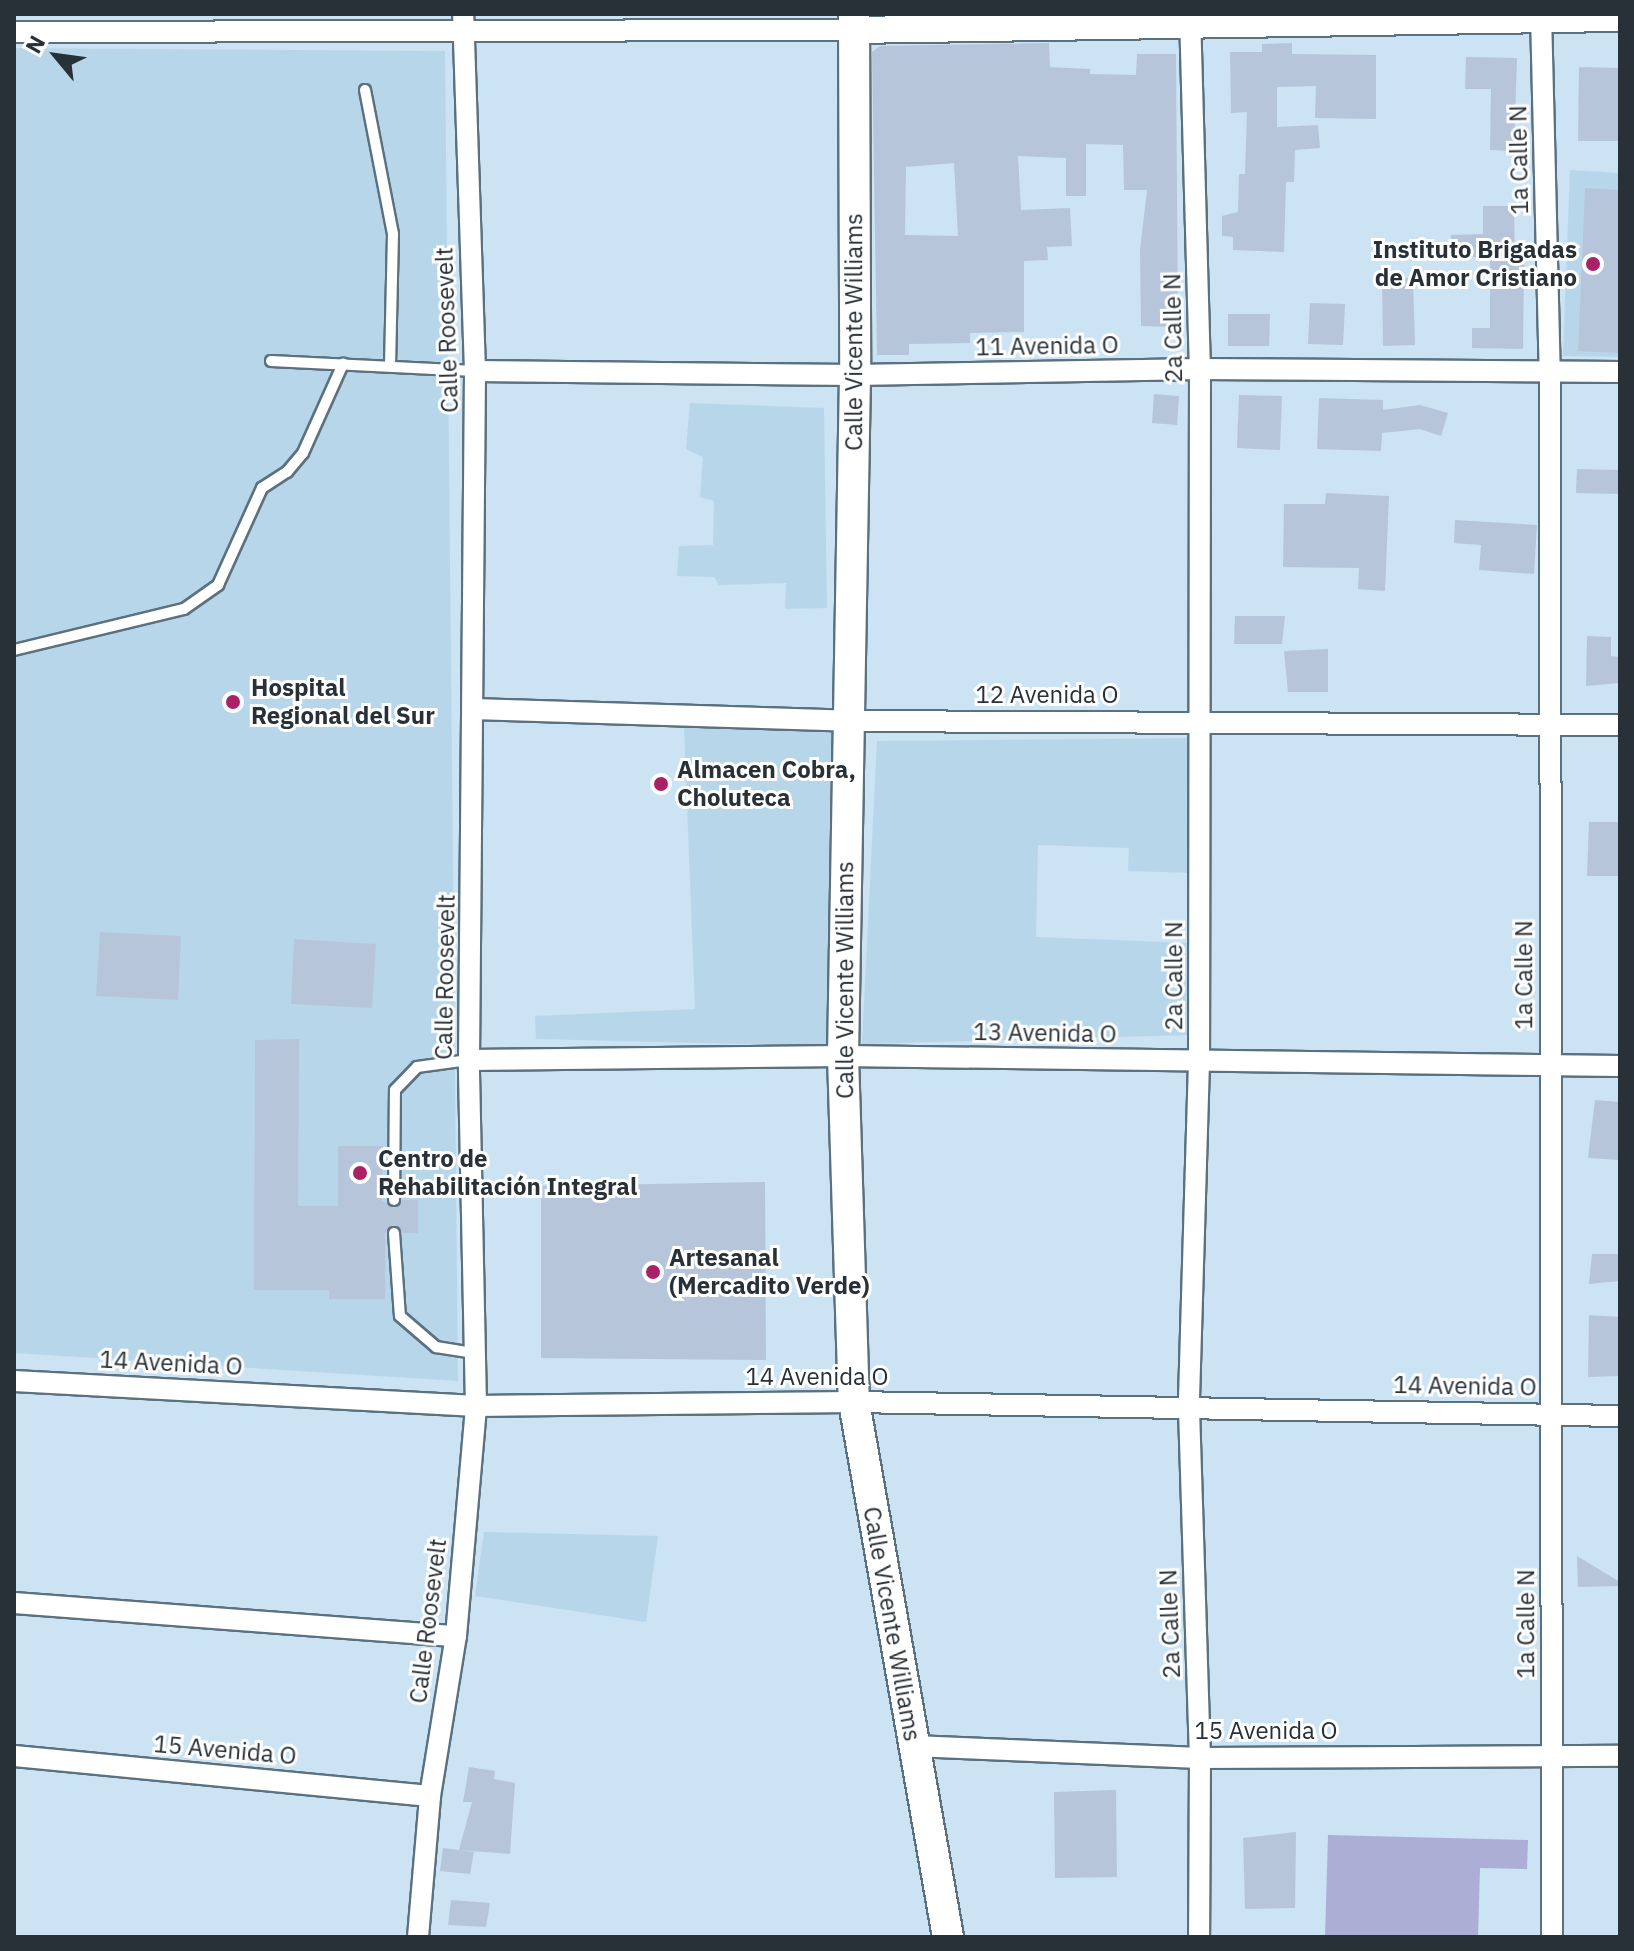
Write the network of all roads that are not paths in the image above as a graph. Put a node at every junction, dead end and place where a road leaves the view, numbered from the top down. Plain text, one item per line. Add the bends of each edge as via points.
1 (1552, 16) edge
2 (1204, 18) edge
3 (1620, 18) edge
4 (854, 22) edge
5 (462, 23) edge
6 (14, 32) edge
7 (365, 90) dead end
8 (271, 361) dead end
9 (343, 364) junction
10 (390, 365) junction
11 (1200, 369) junction
12 (1550, 370) junction
13 (475, 371) junction
14 (1620, 372) edge
15 (855, 375) junction
16 (14, 650) edge
17 (475, 709) junction
18 (1200, 720) junction
19 (848, 721) junction
20 (1550, 724) junction
21 (1620, 725) edge
22 (843, 1056) junction
23 (469, 1060) junction
24 (1199, 1062) junction
25 (1550, 1064) junction
26 (1620, 1066) edge
27 (394, 1200) dead end
28 (394, 1233) dead end
29 (475, 1353) junction
30 (14, 1381) edge
31 (854, 1402) junction
32 (476, 1406) junction
33 (1189, 1409) junction
34 (1551, 1414) junction
35 (1620, 1416) edge
36 (14, 1603) edge
37 (456, 1636) junction
38 (913, 1746) junction
39 (1553, 1753) junction
40 (14, 1756) edge
41 (1620, 1756) edge
42 (1200, 1758) junction
43 (430, 1796) junction
44 (418, 1937) edge
45 (948, 1937) edge
46 (1199, 1937) edge
47 (1552, 1937) edge

1 - 2 street
1 - 3 street
1 - 12 street, 1a Calle N
2 - 4 street
2 - 11 street, 2a Calle N
4 - 5 street
4 - 15 main road, Calle Vicente Williams
5 - 6 street
5 - 13 street, Calle Roosevelt
7 - 10 lane via 393,234
8 - 9 lane
9 - 10 lane
9 - 16 lane via 303,453 287,472 262,488 218,585 184,609
10 - 13 lane
11 - 12 street, 11 Avenida O
11 - 15 street, 11 Avenida O
11 - 18 street, 2a Calle N
12 - 14 street, 11 Avenida O
12 - 20 street, 1a Calle N
13 - 15 street, 11 Avenida O
13 - 17 street, Calle Roosevelt
15 - 19 main road, Calle Vicente Williams
17 - 19 street, 12 Avenida O
17 - 23 street, Calle Roosevelt
18 - 19 street, 12 Avenida O
18 - 20 street, 12 Avenida O
18 - 24 street, 2a Calle N
19 - 22 main road, Calle Vicente Williams
20 - 21 street, 12 Avenida O
20 - 25 street, 1a Calle N
22 - 23 street, 13 Avenida O
22 - 24 street, 13 Avenida O
22 - 31 main road, Calle Vicente Williams
23 - 27 lane via 417,1067 395,1090
23 - 29 street, Calle Roosevelt
24 - 25 street, 13 Avenida O
24 - 33 street, 2a Calle N
25 - 26 street, 13 Avenida O
25 - 34 street, 1a Calle N
28 - 29 lane via 400,1316 436,1347
29 - 32 street, Calle Roosevelt
30 - 32 street, 14 Avenida O
31 - 32 street, 14 Avenida O
31 - 33 street, 14 Avenida O
31 - 38 main road, Calle Vicente Williams
32 - 37 street, Calle Roosevelt
33 - 34 street, 14 Avenida O
33 - 42 street, 2a Calle N
34 - 35 street, 14 Avenida O
34 - 39 street, 1a Calle N
36 - 37 street
37 - 43 street, Calle Roosevelt
38 - 42 street, 15 Avenida O
38 - 45 main road, Calle Vicente Williams
39 - 41 street, 15 Avenida O
39 - 42 street, 15 Avenida O
39 - 47 street, 1a Calle N
40 - 43 street, 15 Avenida O
42 - 46 street, 2a Calle N
43 - 44 street, Calle Roosevelt

